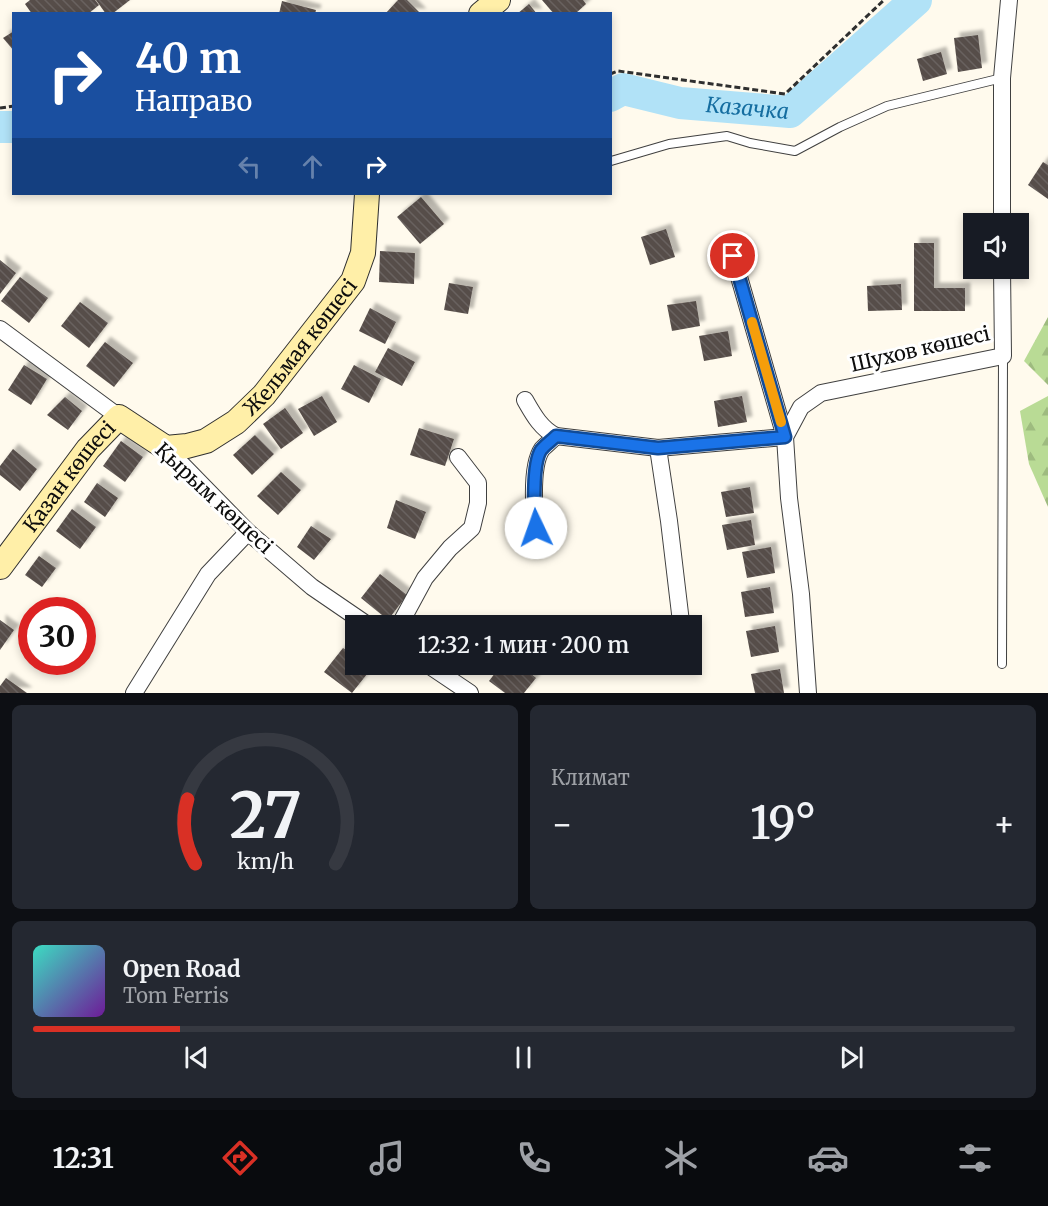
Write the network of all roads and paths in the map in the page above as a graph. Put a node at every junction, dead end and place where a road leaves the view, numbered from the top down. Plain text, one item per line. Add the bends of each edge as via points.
1 (498, 0) edge
2 (884, 0) edge
3 (1009, 0) edge
4 (483, 12) edge
5 (612, 73) edge
6 (1002, 78) junction
7 (612, 161) edge
8 (367, 199) edge
9 (1002, 213) edge
10 (733, 256) dead end
11 (1002, 279) edge
12 (0, 329) edge
13 (1003, 356) junction
14 (525, 400) dead end
15 (119, 417) junction
16 (556, 436) junction
17 (785, 437) junction
18 (166, 448) junction
19 (658, 448) junction
20 (458, 456) dead end
21 (249, 532) junction
22 (538, 547) dead end
23 (0, 567) edge
24 (353, 615) edge
25 (405, 615) edge
26 (680, 615) edge
27 (1002, 664) dead end
28 (443, 675) edge
29 (134, 693) edge
30 (470, 693) edge
31 (808, 693) edge

1 - 4 street
2 - 5 path via 785,94
3 - 6 street
6 - 7 lane via 887,106 795,151 727,136 669,144
6 - 9 street
8 - 18 street, Жельмая көшесі via 363,253 353,280 264,395 236,422 206,441
10 - 17 street
11 - 13 street, Шухов көшесі
12 - 15 street, Қырым көшесі
13 - 17 street, Шухов көшесі via 821,393 801,407
13 - 27 lane
14 - 16 street via 536,419
15 - 18 street, Қырым көшесі
15 - 23 street, Қазан көшесі via 88,449
16 - 19 street
16 - 22 street via 541,450 537,464 533,508
17 - 19 street
17 - 31 street
18 - 21 street, Қырым көшесі
19 - 26 street
20 - 25 street via 478,483 472,528 425,578
21 - 24 street, Қырым көшесі via 312,587
21 - 29 street via 208,574
28 - 30 street

